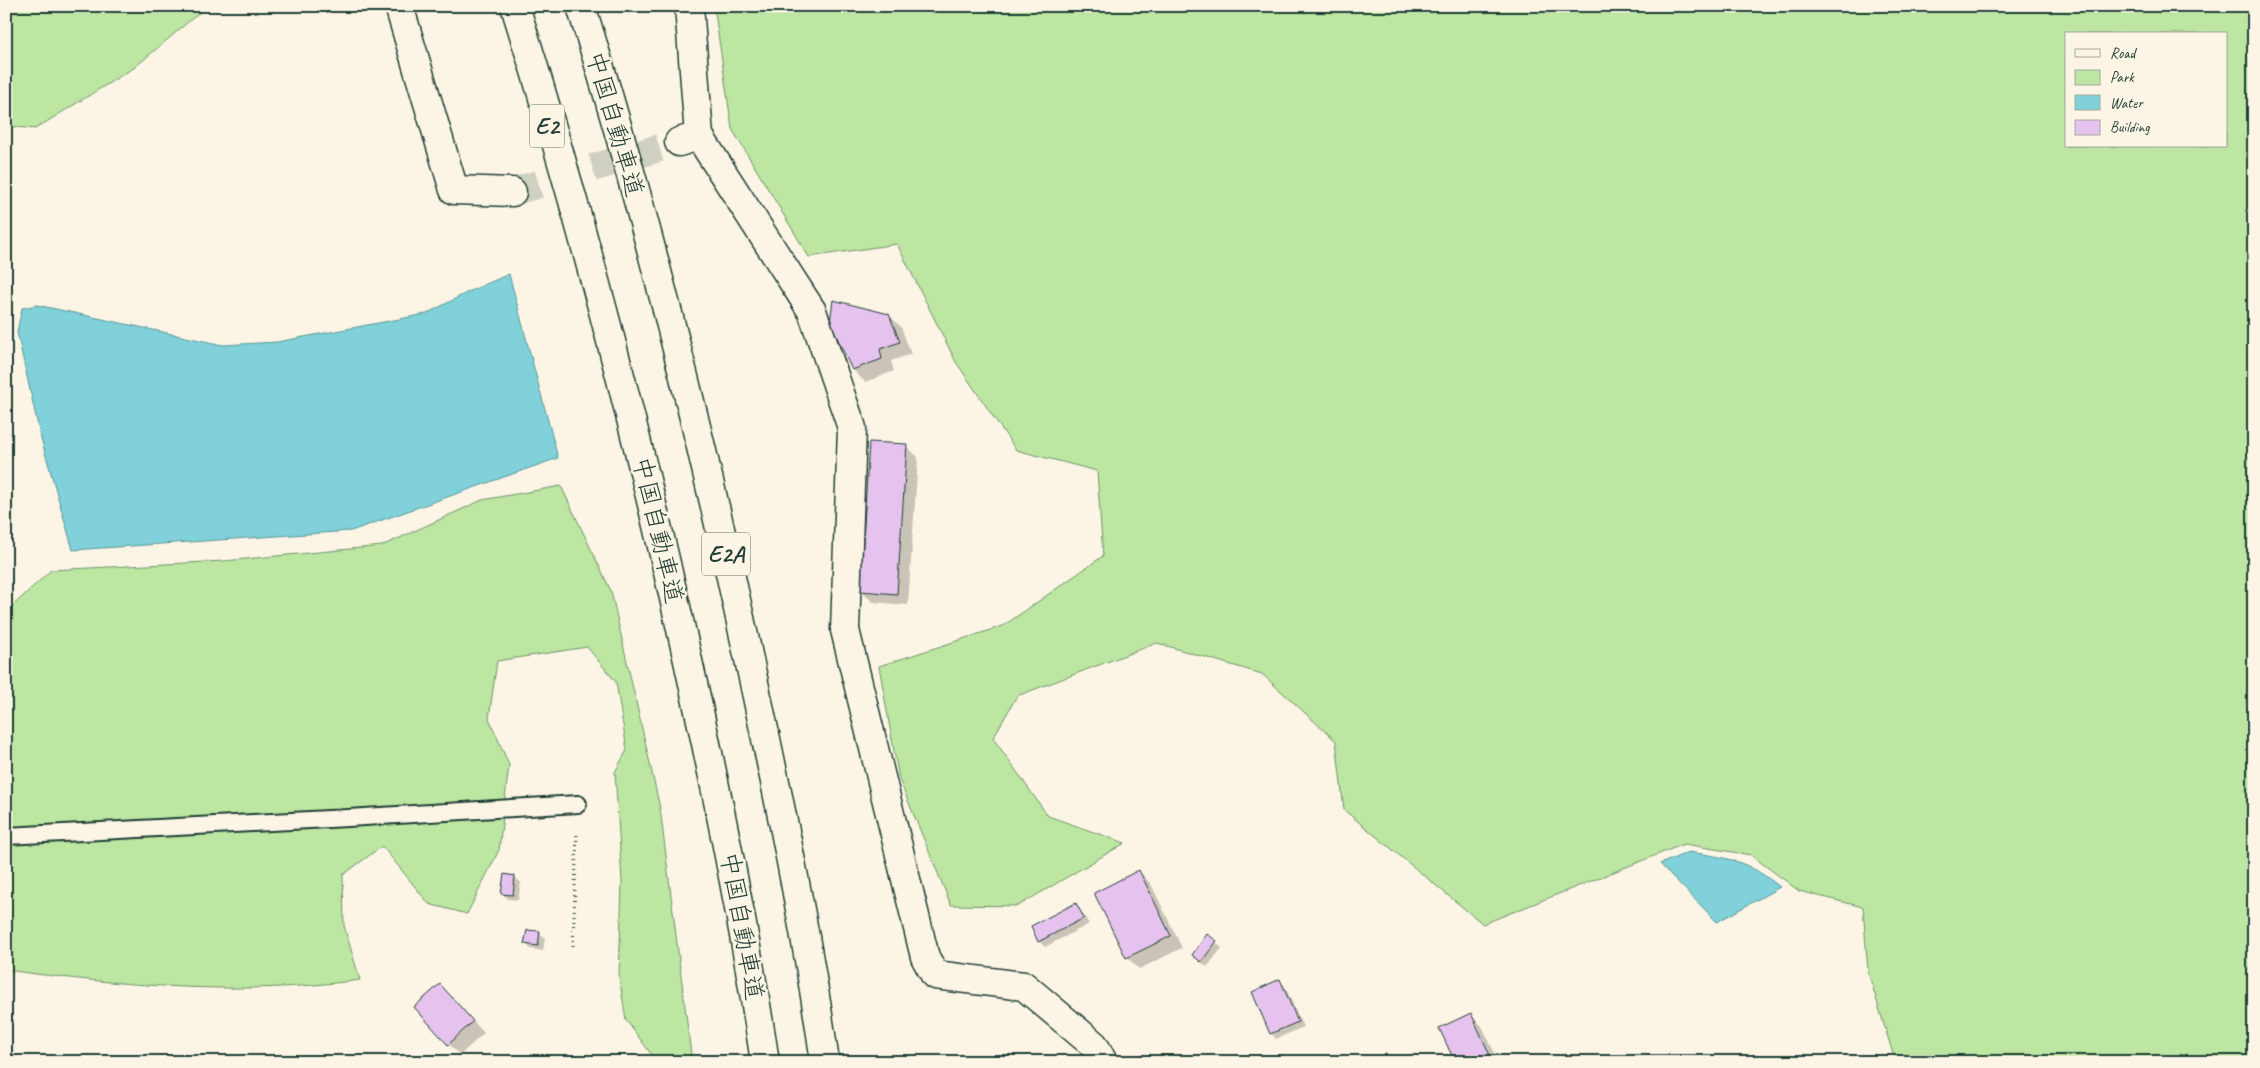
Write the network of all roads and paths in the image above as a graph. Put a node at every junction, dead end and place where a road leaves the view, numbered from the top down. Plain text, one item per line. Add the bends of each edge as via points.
1 (398, 6) edge
2 (507, 6) edge
3 (515, 6) edge
4 (582, 6) edge
5 (689, 6) edge
6 (512, 192) tunnel mouth
7 (586, 247) junction
8 (578, 804) joint
9 (6, 836) edge
10 (572, 946) dead end
11 (765, 1062) edge
12 (826, 1062) edge
13 (1103, 1062) edge

1 - 6 main road via 454,190
2 - 7 main road, E2
3 - 7 main road, 中国自動車道 / E2A
4 - 12 main road, 中国自動車道 / E2A via 666,306 721,532 770,752
5 - 13 main road via 689,139 812,311 852,428 845,630 926,957 935,975 1024,986 1094,1045
7 - 11 main road, 中国自動車道 / E2A via 650,490 710,757
8 - 9 lane
8 - 10 path

